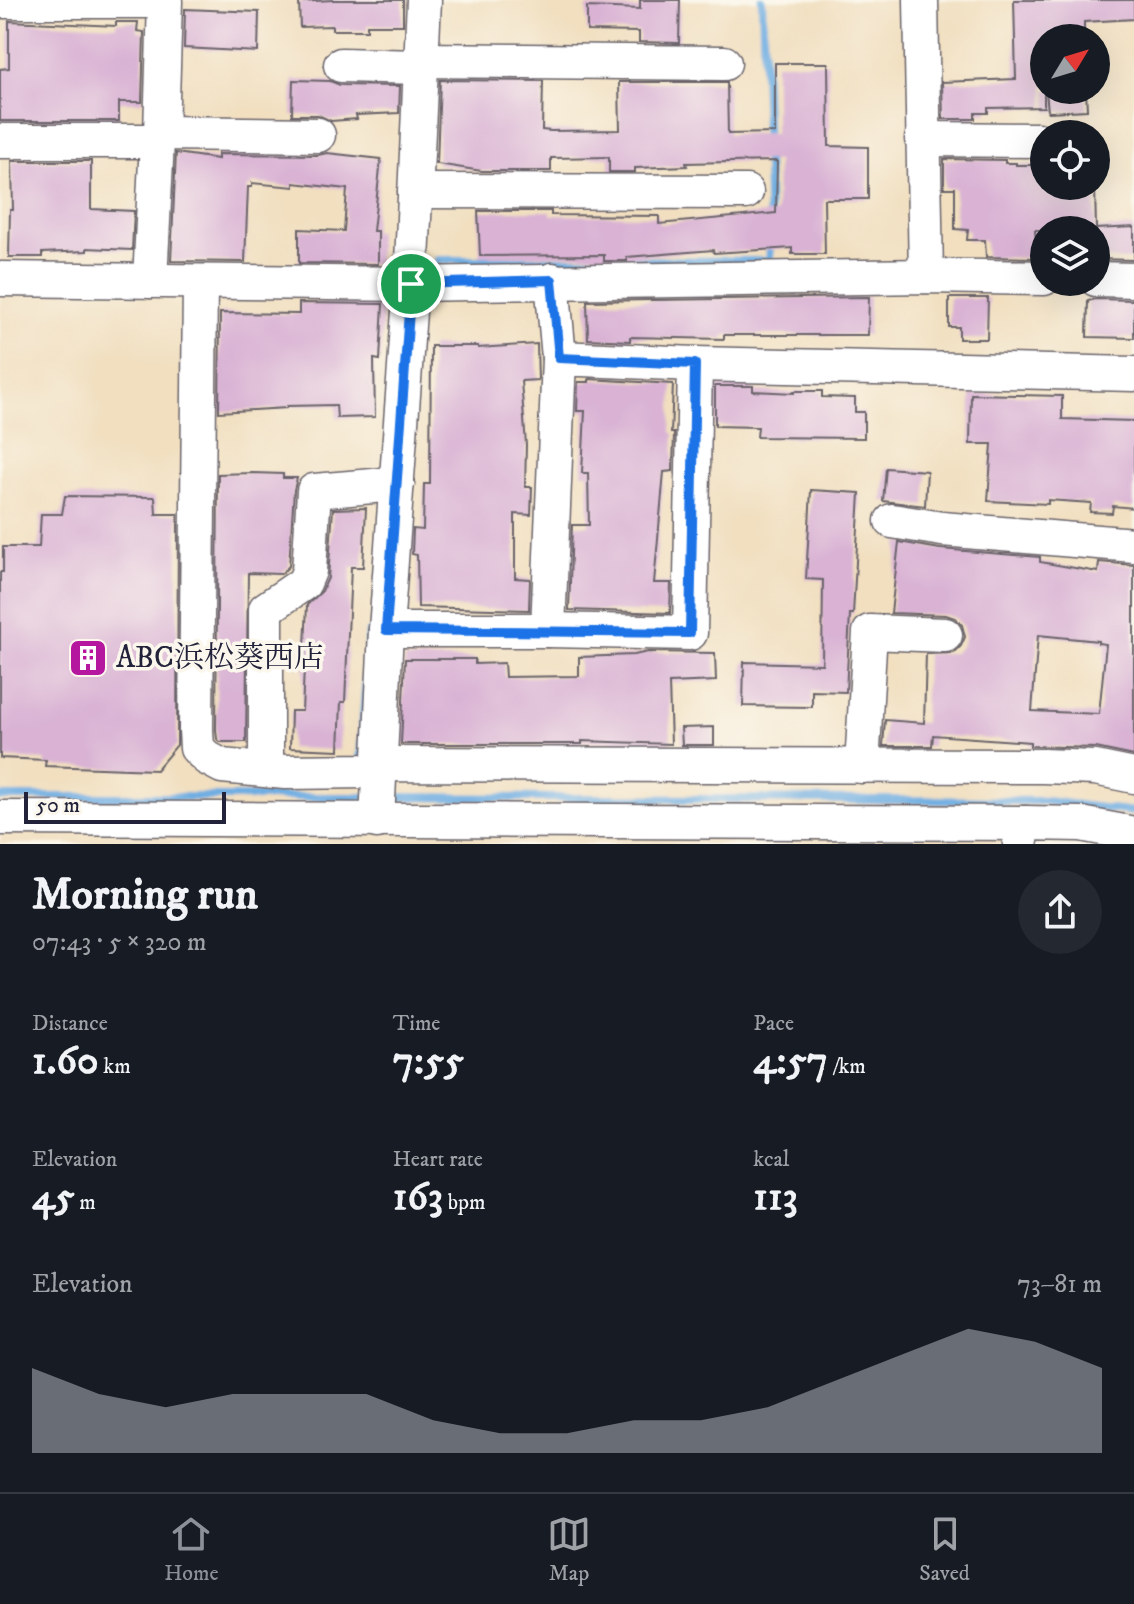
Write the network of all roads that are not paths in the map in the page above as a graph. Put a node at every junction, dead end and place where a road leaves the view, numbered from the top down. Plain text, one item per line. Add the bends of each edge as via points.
1 (424, 0) edge
2 (921, 0) edge
3 (0, 1) edge
4 (420, 63) junction
5 (724, 63) dead end
6 (341, 65) dead end
7 (318, 135) dead end
8 (159, 137) junction
9 (922, 139) junction
10 (1030, 140) edge
11 (0, 141) edge
12 (415, 191) junction
13 (746, 192) dead end
14 (926, 276) junction
15 (1030, 278) edge
16 (0, 279) edge
17 (1110, 279) edge
18 (552, 280) junction
19 (1134, 280) edge
20 (150, 281) junction
21 (200, 282) junction
22 (411, 284) junction
23 (559, 358) junction
24 (695, 364) junction
25 (1134, 374) edge
26 (385, 485) junction
27 (892, 521) dead end
28 (1134, 545) edge
29 (386, 630) junction
30 (548, 630) junction
31 (945, 635) dead end
32 (862, 766) junction
33 (266, 770) junction
34 (1134, 776) edge
35 (380, 798) edge
36 (0, 818) edge
37 (41, 831) edge
38 (773, 832) edge
39 (605, 833) edge
40 (1022, 834) edge
41 (1134, 834) edge

1 - 4 street
2 - 9 street
3 - 8 street via 165,1
4 - 5 street
4 - 6 street
4 - 12 street
7 - 8 street
8 - 11 street
8 - 20 street
9 - 10 street
9 - 14 street
12 - 13 street
12 - 22 street
14 - 15 street
14 - 18 street
16 - 20 street
17 - 19 street
18 - 22 street
18 - 23 street
20 - 21 street
21 - 22 street
21 - 33 street via 197,748 222,766
22 - 26 street
23 - 24 street
23 - 30 street
24 - 25 street
24 - 30 street via 690,633
26 - 29 street
26 - 33 street via 314,491 309,571 304,583 266,609
27 - 28 street
29 - 30 street
29 - 35 street
31 - 32 street via 870,632
32 - 34 street via 1095,768
32 - 35 street
33 - 35 street
35 - 37 street
35 - 39 street
36 - 37 street
38 - 39 street
38 - 40 street
40 - 41 street via 1081,824

